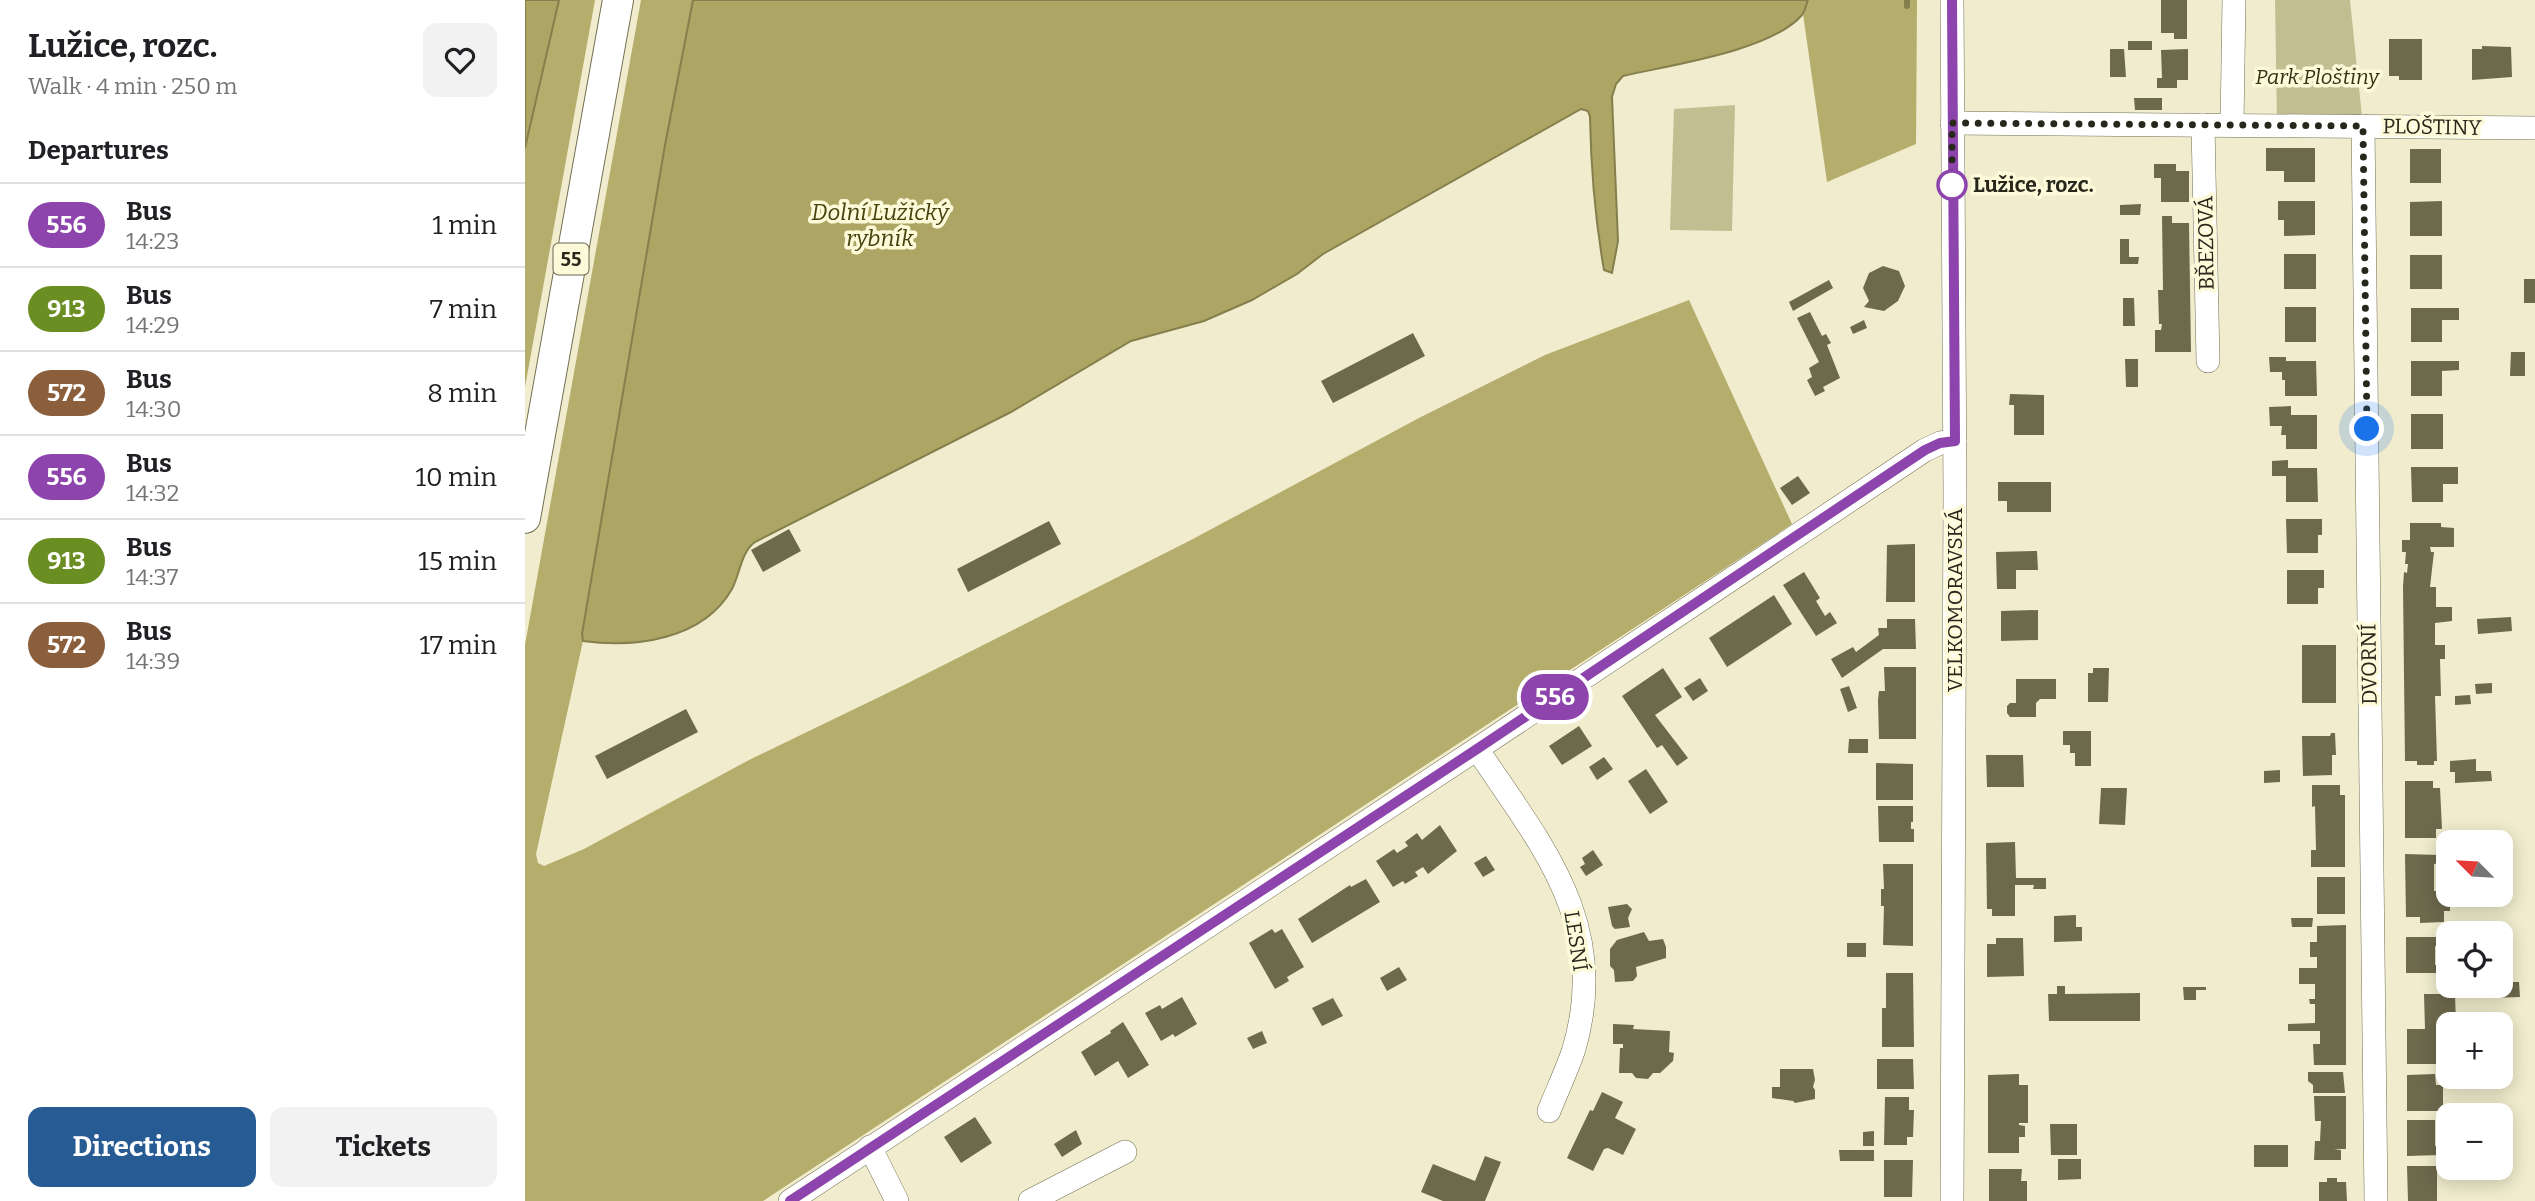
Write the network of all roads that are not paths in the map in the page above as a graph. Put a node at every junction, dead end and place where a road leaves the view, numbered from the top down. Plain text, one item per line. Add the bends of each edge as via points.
1 (618, 0) edge
2 (1952, 0) edge
3 (2234, 0) edge
4 (1952, 123) junction
5 (2203, 125) junction
6 (2232, 125) junction
7 (2363, 126) junction
8 (2535, 128) edge
9 (2208, 361) dead end
10 (1955, 441) junction
11 (525, 518) edge
12 (1477, 749) junction
13 (1549, 1111) dead end
14 (870, 1147) junction
15 (1125, 1152) dead end
16 (790, 1201) edge
17 (897, 1201) edge
18 (1030, 1201) edge
19 (1952, 1201) edge
20 (2376, 1201) edge

1 - 11 main road, 55
2 - 4 street, VELKOMORAVSKÁ
3 - 6 street
4 - 5 street, PLOŠTINY
4 - 10 street, VELKOMORAVSKÁ
5 - 6 street, PLOŠTINY
5 - 9 street, BŘEZOVÁ
6 - 7 street, PLOŠTINY
7 - 8 street, PLOŠTINY
7 - 20 street, DVORNÍ
10 - 12 street via 1925,450
10 - 19 street, VELKOMORAVSKÁ
12 - 13 street, LESNÍ via 1547,854 1569,896 1578,926 1582,970 1579,1023 1573,1052
12 - 14 street
14 - 16 street
14 - 17 street
15 - 18 street

